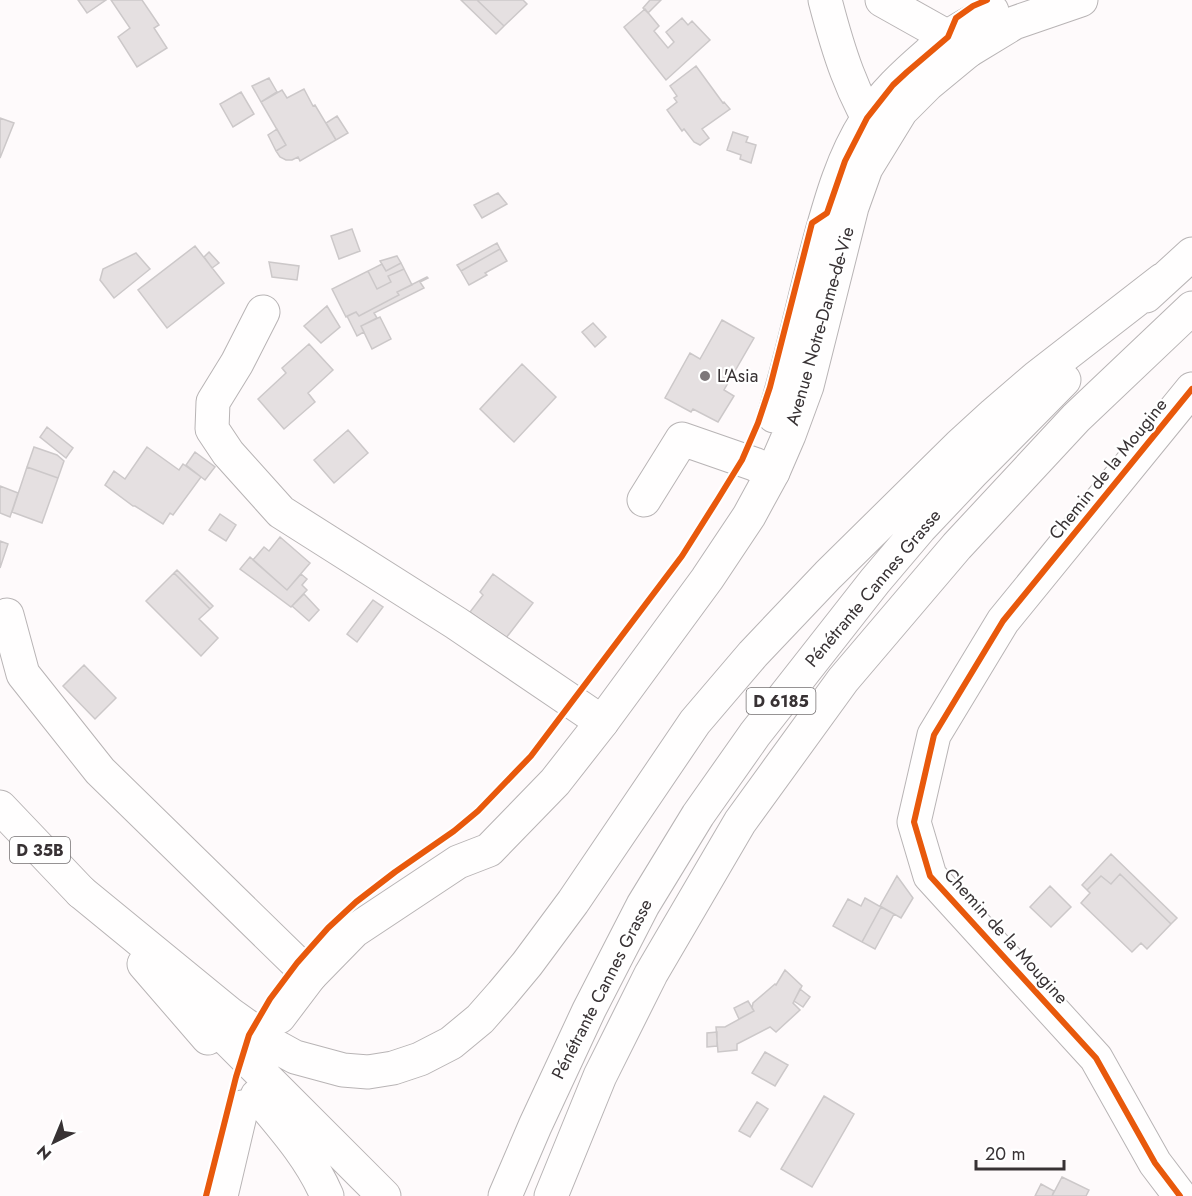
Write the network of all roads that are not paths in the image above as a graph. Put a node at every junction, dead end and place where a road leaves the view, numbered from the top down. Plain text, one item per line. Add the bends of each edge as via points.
1 (825, 0) edge
2 (882, 0) edge
3 (1017, 0) edge
4 (1081, 0) edge
5 (958, 44) junction
6 (874, 129) junction
7 (1192, 254) edge
8 (1162, 280) junction
9 (1192, 308) edge
10 (263, 312) dead end
11 (1192, 389) edge
12 (764, 468) junction
13 (644, 500) dead end
14 (7, 615) dead end
15 (592, 715) junction
16 (0, 807) edge
17 (81, 892) junction
18 (310, 976) junction
19 (279, 1017) dead end
20 (242, 1107) dead end
21 (221, 1196) edge
22 (327, 1196) edge
23 (384, 1196) edge
24 (505, 1196) edge
25 (551, 1196) edge
26 (1180, 1196) edge

1 - 6 main road via 848,78
2 - 5 main road
3 - 5 main road, Avenue Notre-Dame-de-Vie via 992,11
4 - 5 main road, Avenue Notre-Dame-de-Vie
5 - 6 main road, Avenue Notre-Dame-de-Vie via 928,84
6 - 12 main road, Avenue Notre-Dame-de-Vie via 845,161 832,198
7 - 8 main road, Pénétrante Cannes Grasse / D 6185
8 - 17 main road via 985,422 753,654 695,722 527,964 480,1019 451,1043 420,1059 368,1072 343,1070 295,1057 230,1014
8 - 24 main road, Pénétrante Cannes Grasse / D 6185 via 920,528 755,734 698,815 643,905 579,1031
9 - 25 main road, Pénétrante Cannes Grasse / D 6185 via 1076,418 957,546 843,680 740,822 651,974 600,1077
10 - 15 main road via 213,402 212,429 228,453 280,512
11 - 26 main road, Chemin de la Mougine via 1003,621 934,735 914,822 930,876 1096,1058 1155,1163
12 - 13 main road via 682,439
12 - 15 main road, Avenue Notre-Dame-de-Vie via 729,509
14 - 18 main road via 23,674 100,771
15 - 18 main road, Avenue Notre-Dame-de-Vie via 472,834 458,862 354,931
16 - 17 main road, D 35B
17 - 22 main road via 275,1117 300,1149
17 - 23 main road
18 - 19 main road, Avenue Notre-Dame-de-Vie
20 - 21 main road

